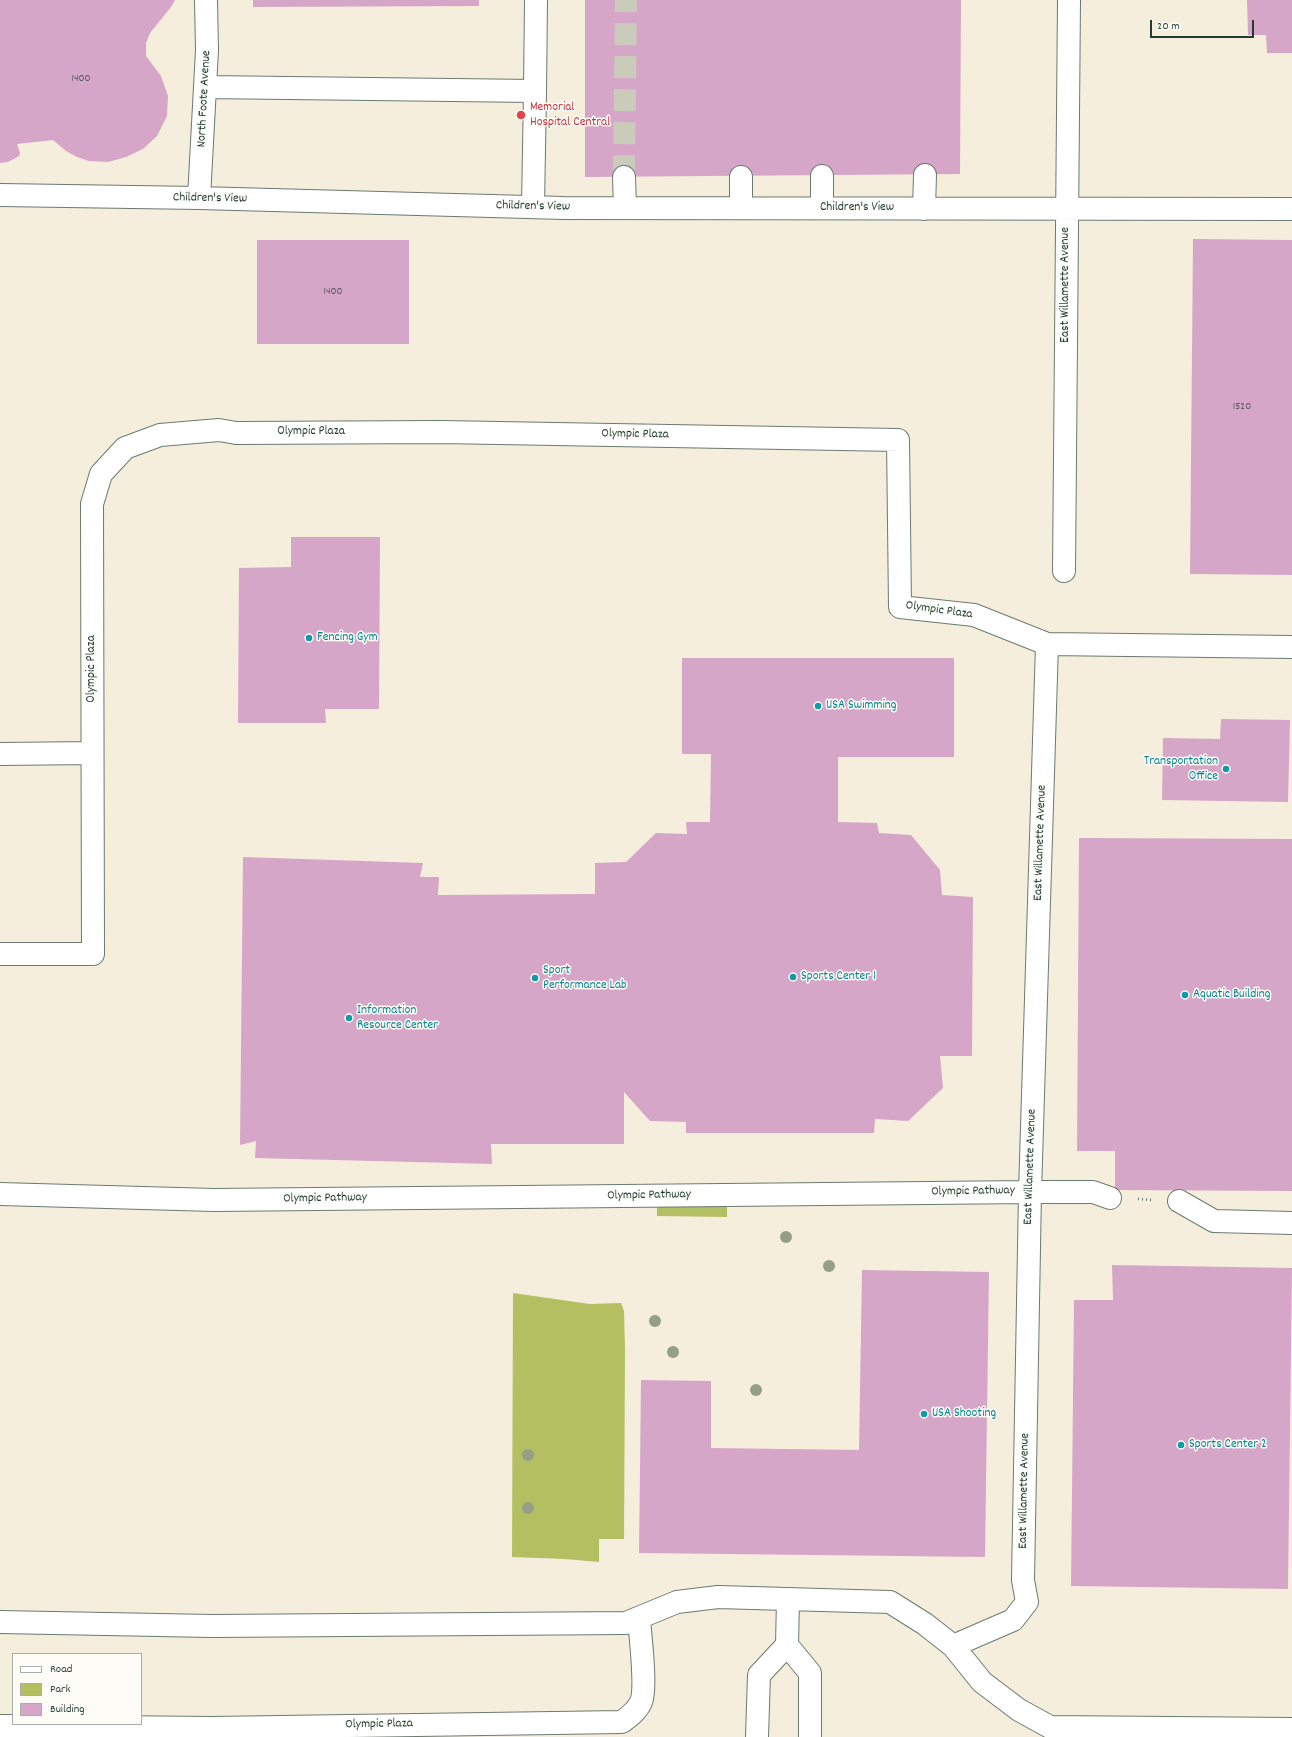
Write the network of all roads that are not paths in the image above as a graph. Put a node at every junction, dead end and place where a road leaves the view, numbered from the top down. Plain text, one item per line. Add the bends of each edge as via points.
1 (206, 0) edge
2 (536, 0) edge
3 (1069, 0) edge
4 (206, 88) junction
5 (535, 91) junction
6 (924, 175) dead end
7 (822, 176) dead end
8 (624, 177) tunnel mouth
9 (741, 177) dead end
10 (0, 195) edge
11 (199, 198) junction
12 (533, 207) junction
13 (625, 208) junction
14 (741, 208) junction
15 (822, 208) junction
16 (924, 208) junction
17 (1067, 208) junction
18 (1292, 209) edge
19 (1064, 571) dead end
20 (1047, 644) junction
21 (1292, 647) edge
22 (92, 752) junction
23 (0, 754) edge
24 (0, 954) edge
25 (1030, 1192) junction
26 (0, 1194) edge
27 (1110, 1198) road end
28 (1179, 1201) road end
29 (1292, 1223) edge
30 (788, 1599) junction
31 (639, 1618) junction
32 (0, 1622) edge
33 (787, 1645) junction
34 (953, 1646) junction
35 (0, 1726) edge
36 (1292, 1729) edge
37 (757, 1737) edge
38 (810, 1737) edge

1 - 4 street, North Foote Avenue
2 - 5 street
3 - 17 street, East Willamette Avenue
4 - 5 street
4 - 11 street, North Foote Avenue
5 - 12 street
6 - 16 street
7 - 15 street
8 - 13 street
9 - 14 street
10 - 11 street, Children's View
11 - 12 street, Children's View
12 - 13 street, Children's View
13 - 14 street, Children's View
14 - 15 street, Children's View
15 - 16 street, Children's View
16 - 17 street, Children's View
17 - 18 street, Children's View
17 - 19 street, East Willamette Avenue
20 - 21 street, Olympic Plaza
20 - 22 street, Olympic Plaza via 974,615 900,607 898,440 441,432 236,433 219,430 160,435 125,448 101,474 92,504
20 - 25 street, East Willamette Avenue
22 - 23 street
22 - 24 street, Olympic Plaza via 93,954
25 - 26 street, Olympic Pathway via 214,1200
25 - 27 street, Olympic Pathway via 1093,1192
25 - 34 street, East Willamette Avenue via 1023,1580 1027,1602 1013,1620
28 - 29 street via 1214,1221
30 - 31 street via 718,1597 677,1602
30 - 33 street
30 - 34 street via 890,1602 925,1624
31 - 32 street via 626,1623 433,1625 212,1626
31 - 35 street, Olympic Plaza via 642,1701 633,1714 622,1722 212,1728
33 - 37 street via 759,1675
33 - 38 street via 810,1673
34 - 36 street via 982,1682 1019,1710 1050,1726

